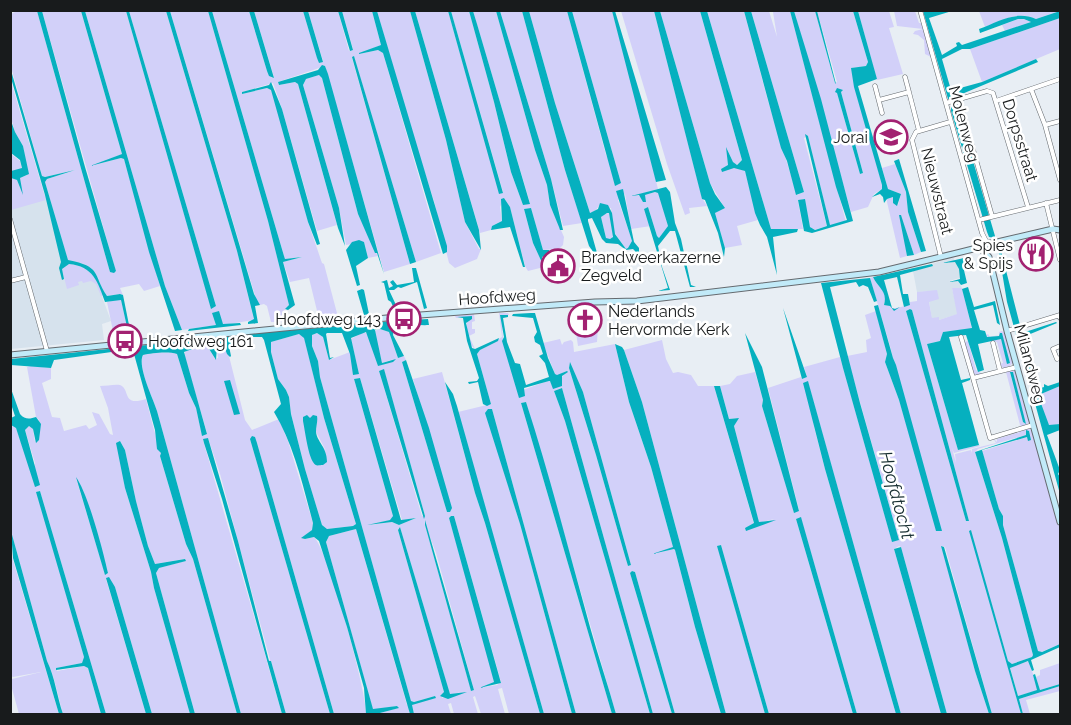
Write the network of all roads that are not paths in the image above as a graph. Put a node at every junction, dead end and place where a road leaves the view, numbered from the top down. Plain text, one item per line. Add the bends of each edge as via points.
1 (920, 10) edge
2 (905, 77) dead end
3 (1060, 79) edge
4 (875, 86) dead end
5 (1031, 89) junction
6 (909, 92) junction
7 (879, 100) junction
8 (957, 100) junction
9 (996, 101) junction
10 (947, 103) junction
11 (882, 113) dead end
12 (1060, 121) edge
13 (950, 123) junction
14 (1045, 125) junction
15 (920, 131) junction
16 (1060, 180) edge
17 (1060, 200) edge
18 (1046, 203) junction
19 (1028, 207) junction
20 (991, 217) junction
21 (10, 219) edge
22 (979, 220) junction
23 (1053, 229) junction
24 (1060, 230) edge
25 (987, 243) junction
26 (982, 250) junction
27 (941, 257) junction
28 (1060, 260) edge
29 (27, 277) junction
30 (10, 281) edge
31 (1060, 318) edge
32 (1007, 331) junction
33 (961, 337) dead end
34 (993, 343) dead end
35 (1060, 346) edge
36 (47, 351) junction
37 (10, 355) edge
38 (1060, 358) edge
39 (1017, 367) junction
40 (1000, 370) junction
41 (973, 378) junction
42 (1033, 425) junction
43 (1060, 522) edge

1 - 10 street, Molenweg
2 - 6 street
3 - 5 street
4 - 7 street
5 - 9 street
5 - 14 street
6 - 7 street
6 - 15 street
7 - 11 street
8 - 9 street, Dorpsstraat via 990,91
8 - 10 street, Dorpsstraat
8 - 20 street
9 - 19 street, Dorpsstraat
10 - 13 street, Molenweg
12 - 14 street
13 - 15 street, Nieuwstraat
13 - 22 street, Molenweg
14 - 16 street
15 - 27 street, Nieuwstraat via 914,133 912,140
17 - 18 street
18 - 19 street
18 - 23 street
19 - 20 street
20 - 22 street
21 - 29 street
22 - 25 street, Molenweg
23 - 24 street
23 - 25 street
23 - 28 street
25 - 26 street
26 - 27 street, Hoofdweg
26 - 32 street, Milandweg via 989,256
27 - 36 street, Hoofdweg via 879,272 637,301 407,316
29 - 30 street
29 - 36 street
31 - 32 street
32 - 39 street, Milandweg
33 - 41 street
34 - 40 street
35 - 38 street via 1053,349
36 - 37 street, Hoofdweg
39 - 40 street
39 - 42 street, Milandweg
40 - 41 street
41 - 42 street via 990,438
42 - 43 street, Milandweg

